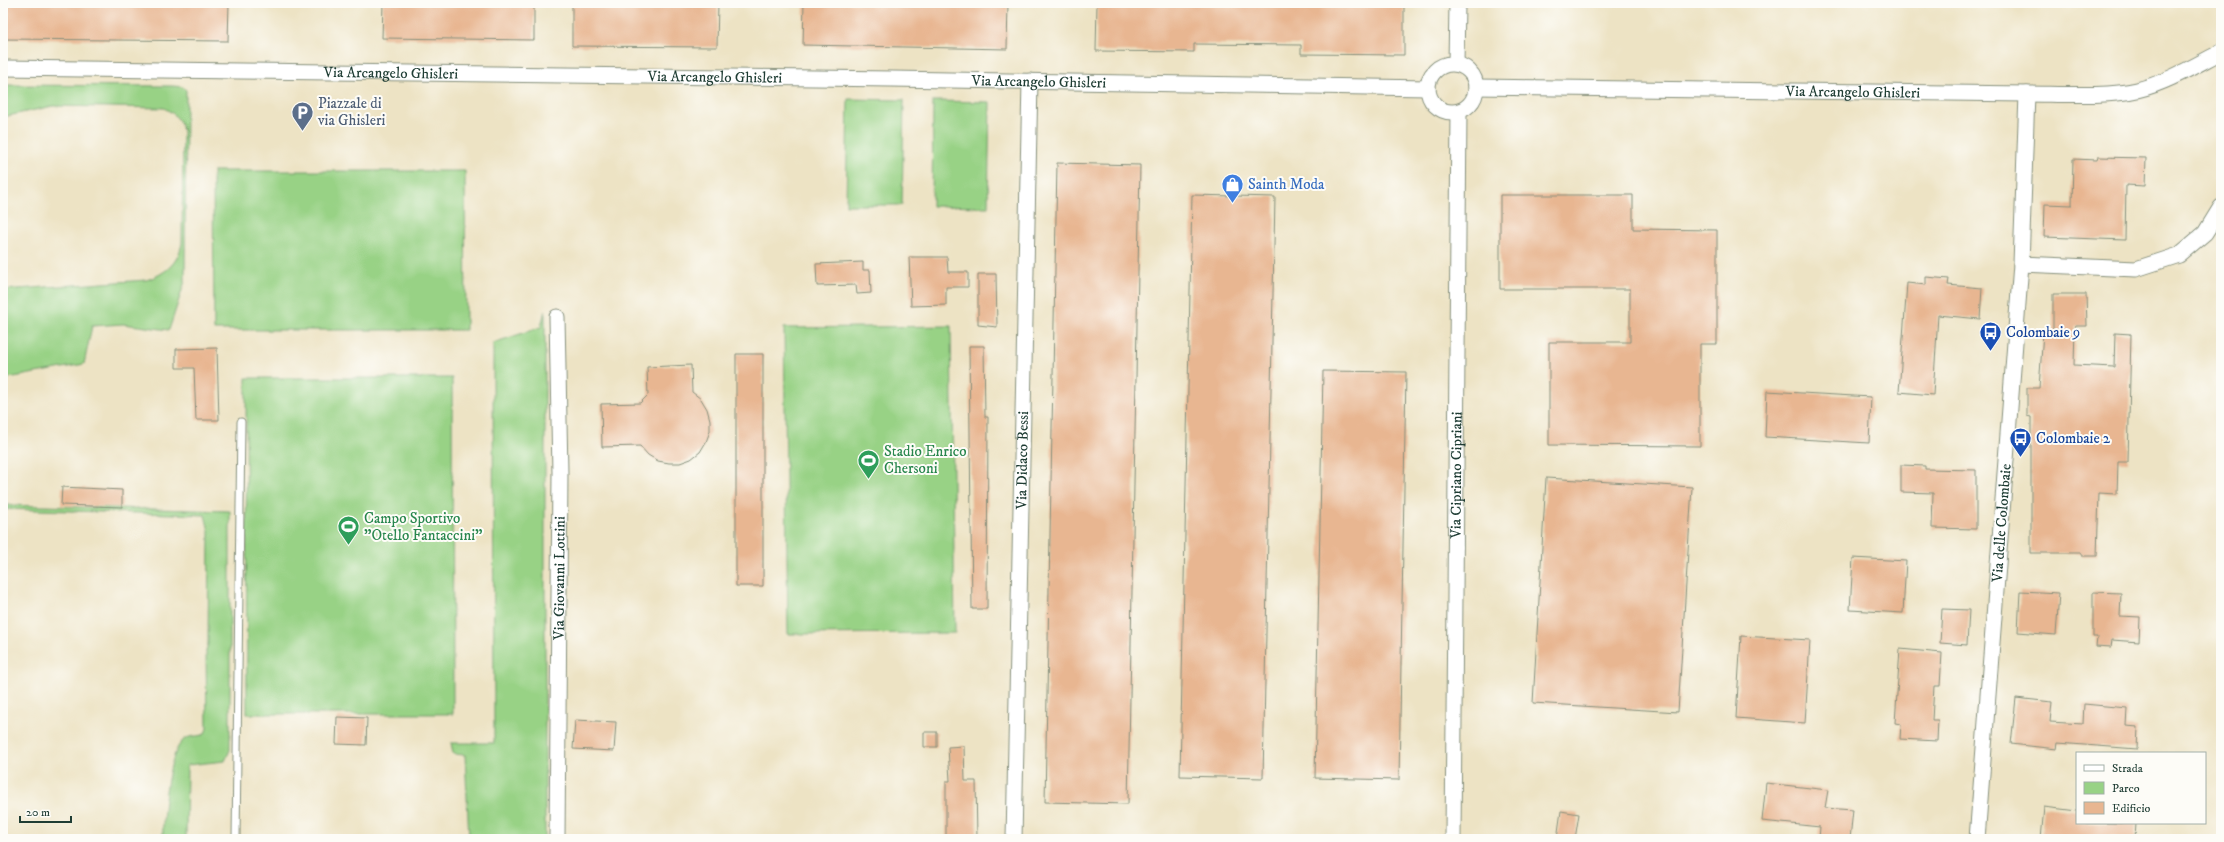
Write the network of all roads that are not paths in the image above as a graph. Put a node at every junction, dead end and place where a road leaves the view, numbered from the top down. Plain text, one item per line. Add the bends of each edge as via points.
1 (1457, 3) edge
2 (2221, 52) edge
3 (1456, 64) junction
4 (3, 68) edge
5 (1030, 81) junction
6 (1476, 86) junction
7 (1428, 88) junction
8 (2026, 94) junction
9 (1459, 111) junction
10 (2221, 207) edge
11 (2021, 264) junction
12 (557, 317) dead end
13 (241, 422) dead end
14 (236, 839) edge
15 (557, 839) edge
16 (1014, 839) edge
17 (1453, 839) edge
18 (1977, 839) edge

1 - 3 street
2 - 8 street, Via Arcangelo Ghisleri via 2167,79 2137,90
3 - 6 street via 1470,72
3 - 7 street via 1436,69 1428,81
4 - 5 street, Via Arcangelo Ghisleri
5 - 7 street, Via Arcangelo Ghisleri
5 - 16 street, Via Didaco Bessi
6 - 8 street, Via Arcangelo Ghisleri
6 - 9 street via 1472,102
7 - 9 street via 1437,108 1451,112
8 - 11 street, Via delle Colombaie
9 - 17 street, Via Cipriano Cipriani
10 - 11 street via 2205,233 2179,255 2136,269
11 - 18 street, Via delle Colombaie
12 - 15 street, Via Giovanni Lottini via 560,481
13 - 14 lane

